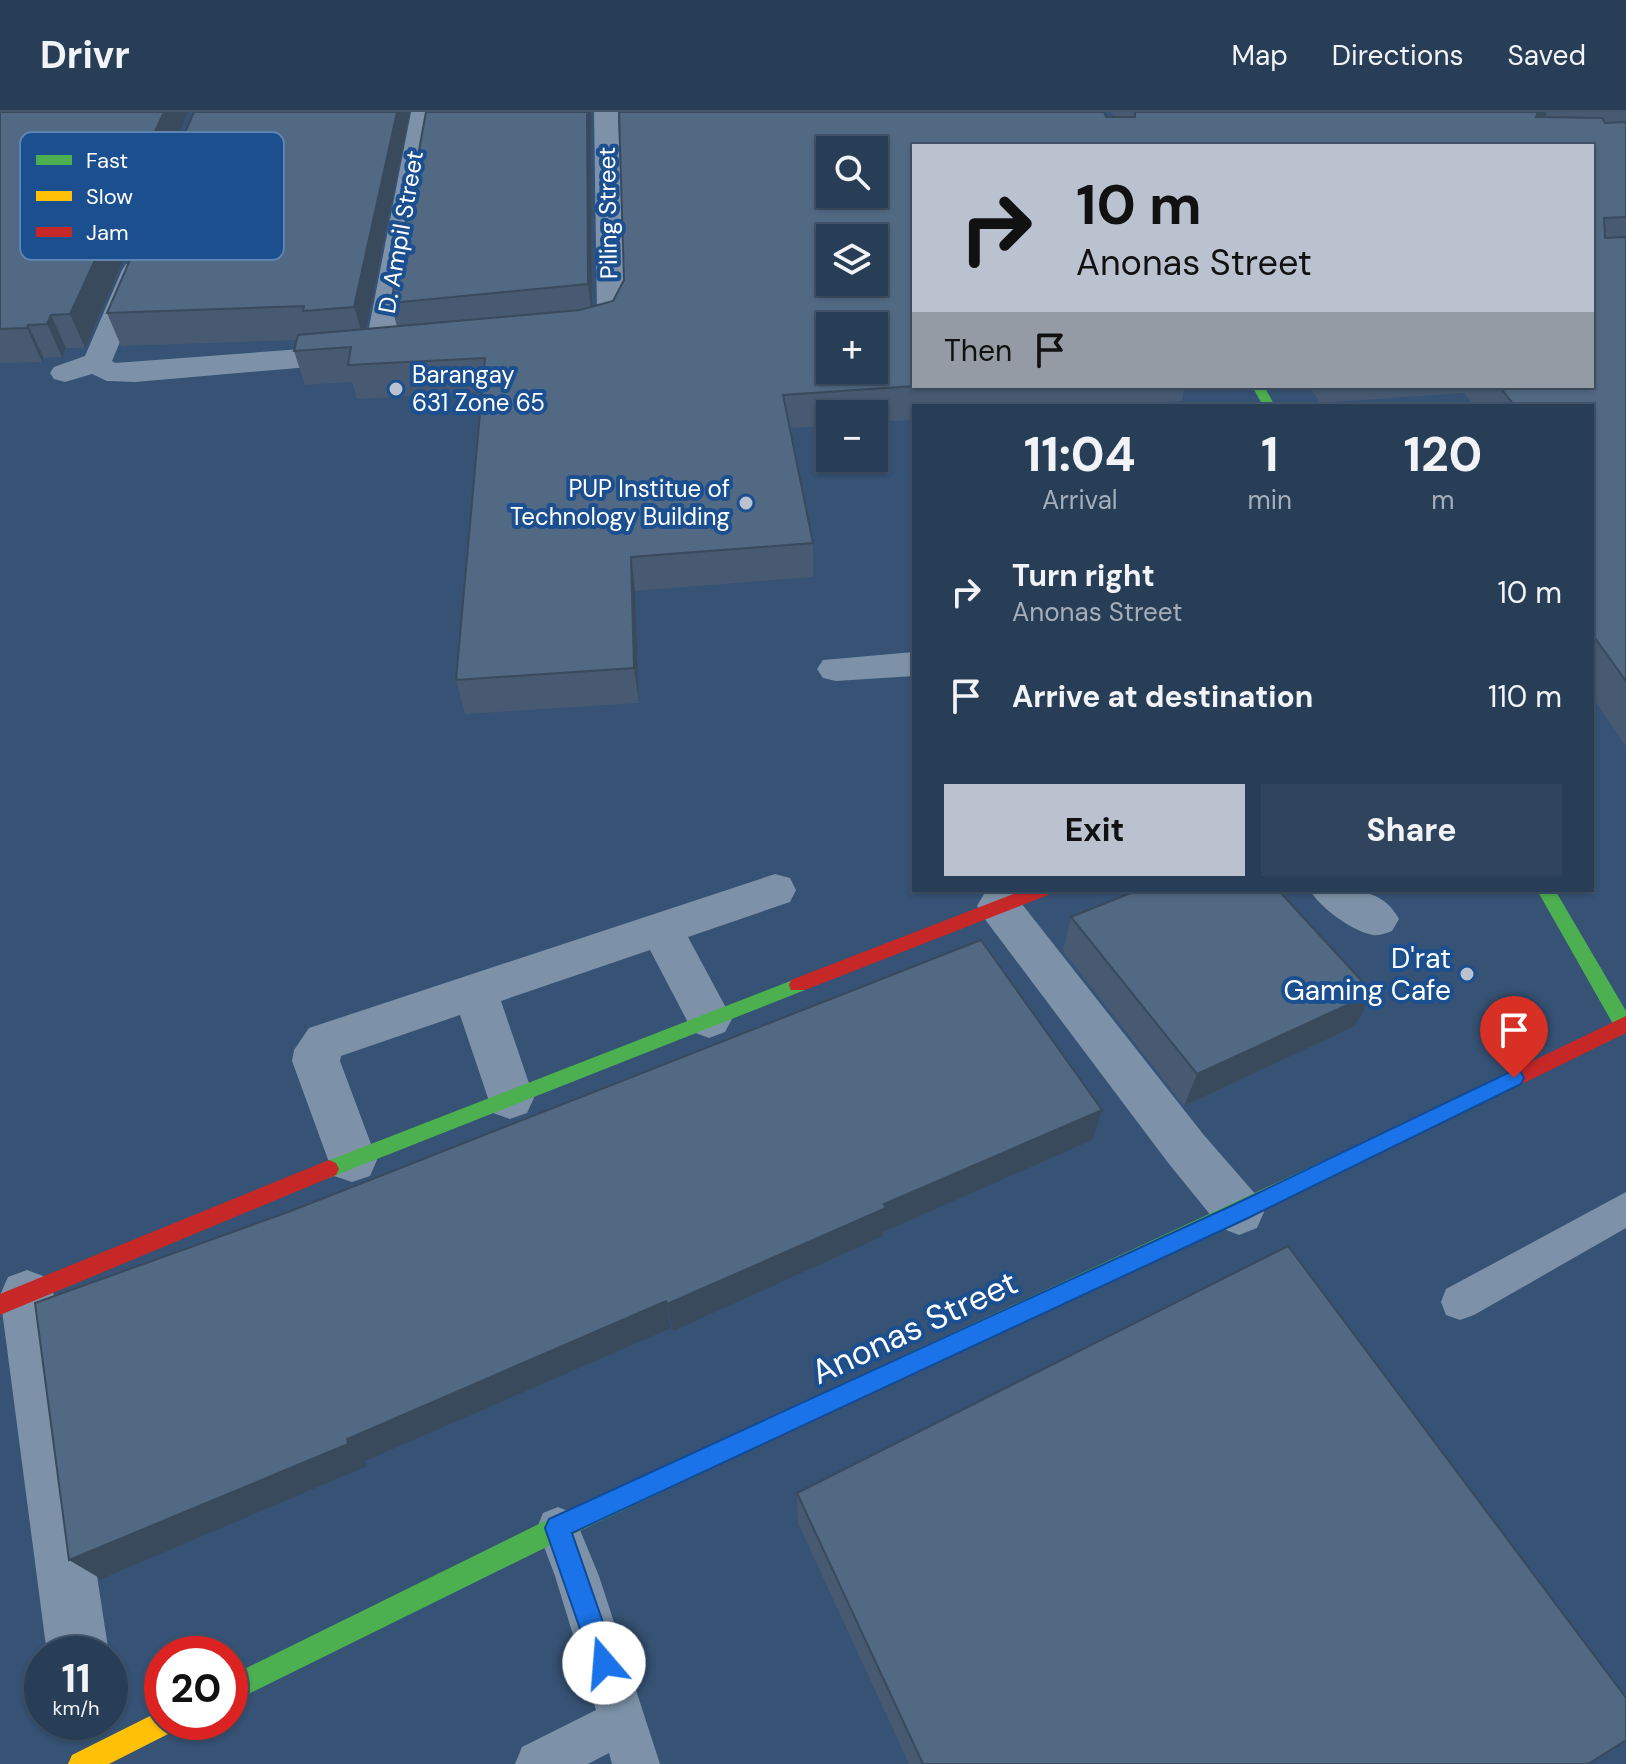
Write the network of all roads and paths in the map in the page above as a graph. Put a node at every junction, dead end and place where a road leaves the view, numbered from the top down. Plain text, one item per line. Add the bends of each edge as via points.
1 (423, 112) edge
2 (606, 112) edge
3 (140, 260) edge
4 (537, 337) edge
5 (97, 362) junction
6 (65, 373) dead end
7 (912, 664) edge
8 (836, 669) dead end
9 (775, 890) dead end
10 (1334, 892) edge
11 (1547, 892) edge
12 (1020, 898) edge
13 (1377, 919) dead end
14 (661, 928) junction
15 (475, 991) junction
16 (709, 1019) junction
17 (1625, 1026) edge
18 (510, 1098) junction
19 (352, 1160) junction
20 (1626, 1209) edge
21 (1239, 1212) junction
22 (14, 1300) edge
23 (1460, 1302) dead end
24 (558, 1528) junction
25 (75, 1636) edge
26 (248, 1681) edge
27 (622, 1721) junction
28 (144, 1729) edge
29 (89, 1748) edge
30 (539, 1764) edge
31 (636, 1764) edge

1 - 5 street, D. Ampil Street via 393,351 135,373 107,372
2 - 4 street, Piling Street via 611,313 606,326
3 - 5 street
5 - 6 street
7 - 8 street
9 - 14 street
10 - 13 street
11 - 17 street
12 - 16 street
12 - 21 street via 1186,1149
14 - 15 street
14 - 16 street
15 - 18 street
15 - 19 street via 325,1042 317,1050 316,1061
16 - 18 street
17 - 21 street, Anonas Street
18 - 19 street
19 - 22 street
20 - 23 lane
21 - 24 street, Anonas Street
22 - 25 street
24 - 26 street, Anonas Street
24 - 27 lane
27 - 30 lane
27 - 31 lane
28 - 29 street

